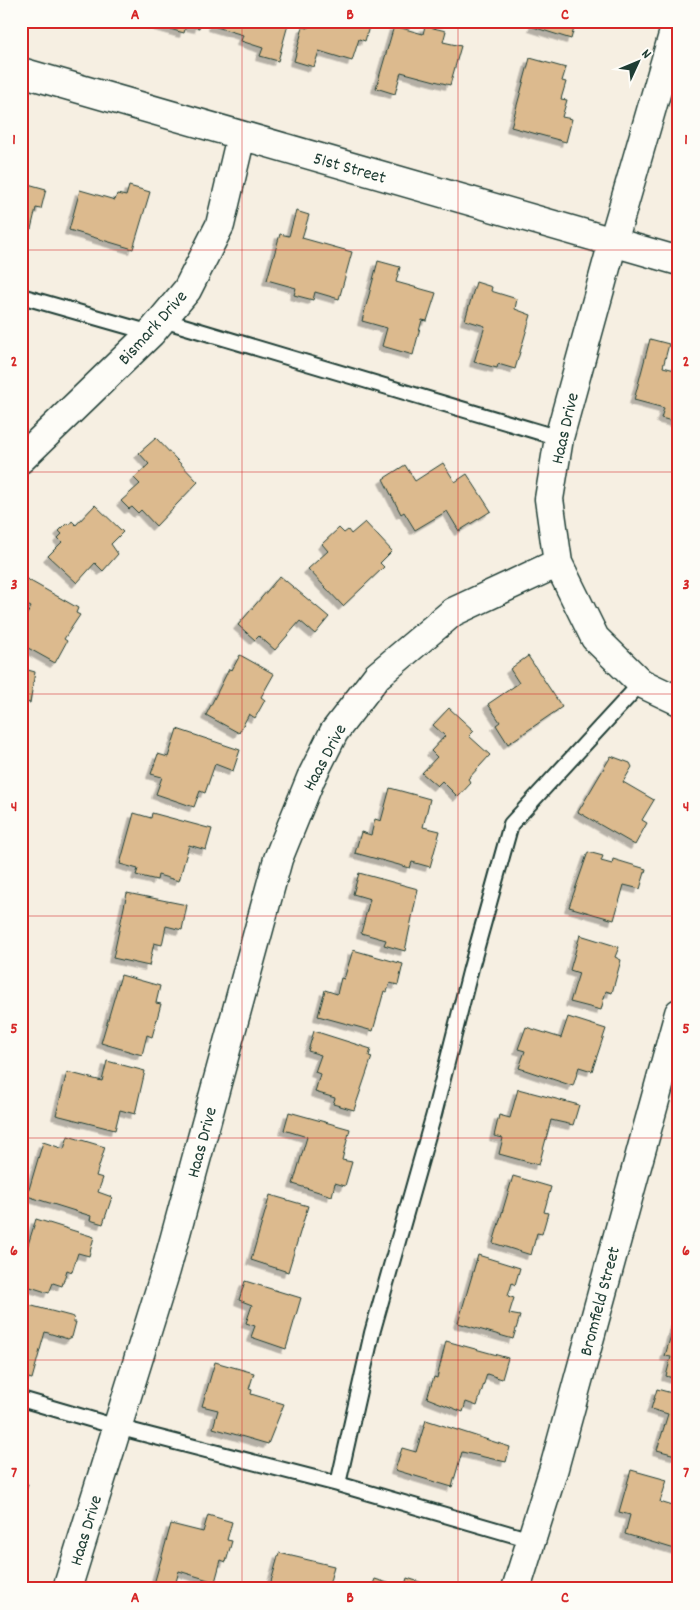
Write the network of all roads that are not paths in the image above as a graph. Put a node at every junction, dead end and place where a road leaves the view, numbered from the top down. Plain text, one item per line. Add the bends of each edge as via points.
1 (678, 21) edge
2 (21, 72) edge
3 (241, 136) junction
4 (612, 242) junction
5 (679, 261) edge
6 (21, 296) edge
7 (157, 327) junction
8 (559, 438) junction
9 (21, 459) edge
10 (558, 563) junction
11 (641, 683) junction
12 (679, 701) edge
13 (679, 1013) edge
14 (21, 1399) edge
15 (117, 1427) junction
16 (338, 1484) junction
17 (531, 1540) junction
18 (66, 1589) edge
19 (516, 1589) edge

1 - 4 street, Haas Drive
2 - 3 street, 51st Street
3 - 4 street, 51st Street
3 - 7 street, Bismark Drive via 220,225 187,290
4 - 5 street, 51st Street
4 - 8 street, Haas Drive
6 - 7 lane
7 - 8 lane
7 - 9 street, Bismark Drive
8 - 10 street, Haas Drive via 549,499
10 - 11 street via 595,638
10 - 15 street, Haas Drive via 453,612 377,676 334,732 278,859 166,1270
11 - 12 street
11 - 16 lane via 511,824 372,1333
13 - 17 street, Bromfield Street via 554,1468
14 - 15 lane
15 - 16 lane
15 - 18 street, Haas Drive
16 - 17 lane
17 - 19 street, Bromfield Street

